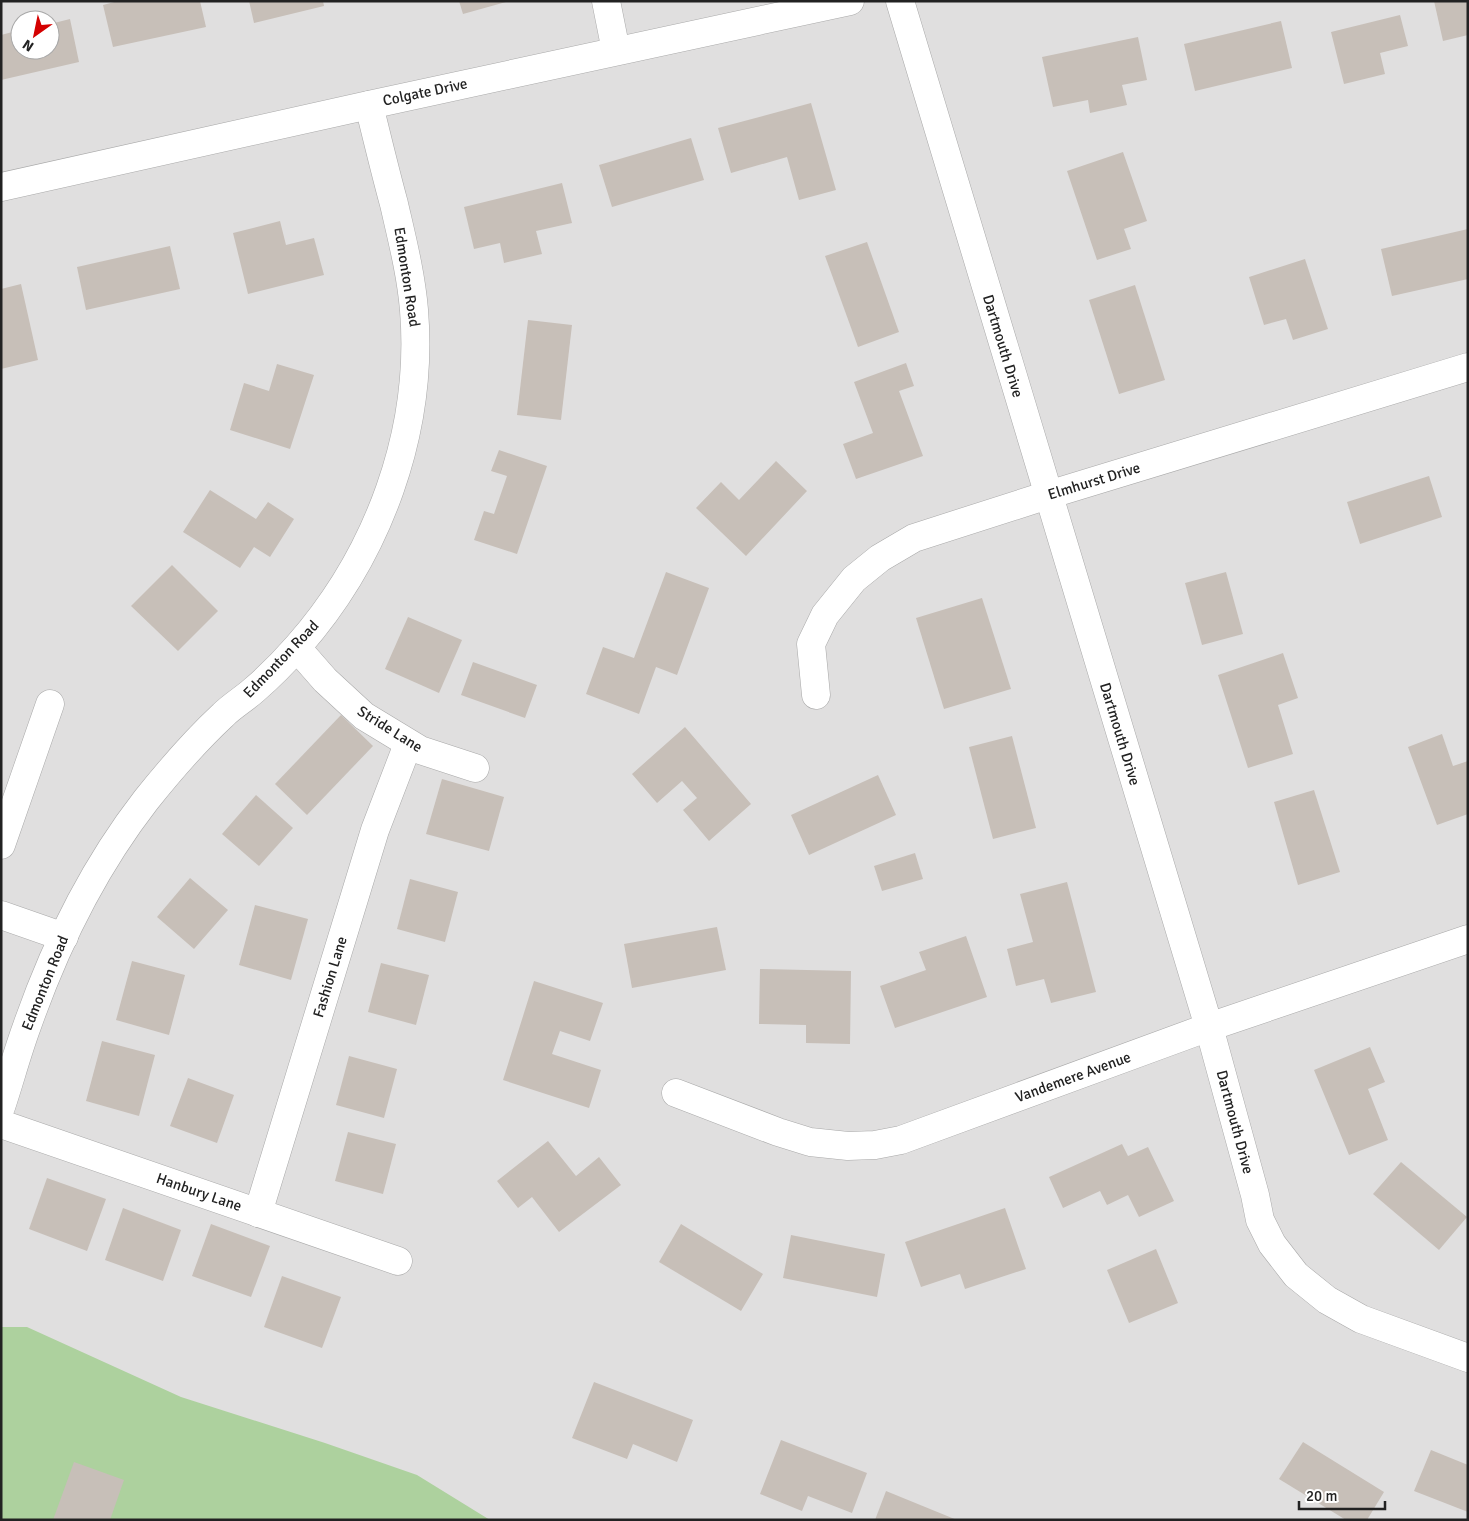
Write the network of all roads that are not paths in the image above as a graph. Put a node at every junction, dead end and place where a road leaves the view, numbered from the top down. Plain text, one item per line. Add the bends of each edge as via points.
1 (606, 1) edge
2 (850, 1) edge
3 (900, 1) edge
4 (616, 51) junction
5 (369, 104) junction
6 (1, 187) edge
7 (1468, 367) edge
8 (1048, 495) junction
9 (297, 648) junction
10 (816, 694) dead end
11 (50, 704) dead end
12 (408, 744) junction
13 (476, 768) dead end
14 (1, 845) edge
15 (1, 915) edge
16 (64, 937) junction
17 (1468, 939) edge
18 (1209, 1027) junction
19 (676, 1094) dead end
20 (1, 1107) edge
21 (1, 1124) edge
22 (258, 1213) junction
23 (398, 1261) dead end
24 (1468, 1358) edge

1 - 4 street
2 - 4 street, Colgate Drive
3 - 8 street, Dartmouth Drive
4 - 5 street, Colgate Drive
5 - 6 street, Colgate Drive
5 - 9 street, Edmonton Road via 405,250 414,308 416,341 408,426 393,483 368,544 322,617
7 - 8 street, Elmhurst Drive
8 - 10 street, Elmhurst Drive via 914,538 880,558 854,579 825,615 811,644
8 - 18 street, Dartmouth Drive
9 - 12 street, Stride Lane via 325,680 364,716
9 - 16 street, Edmonton Road via 211,727 146,801 104,860
11 - 14 street
12 - 13 street, Stride Lane
12 - 22 street, Fashion Lane via 375,830
15 - 16 street
16 - 20 street, Edmonton Road via 26,1026
17 - 18 street, Vandemere Avenue
18 - 19 street, Vandemere Avenue via 901,1140 875,1145 810,1142
18 - 24 street, Dartmouth Drive via 1260,1220 1272,1244 1296,1275 1327,1300 1361,1319
21 - 22 street, Hanbury Lane
22 - 23 street, Hanbury Lane

